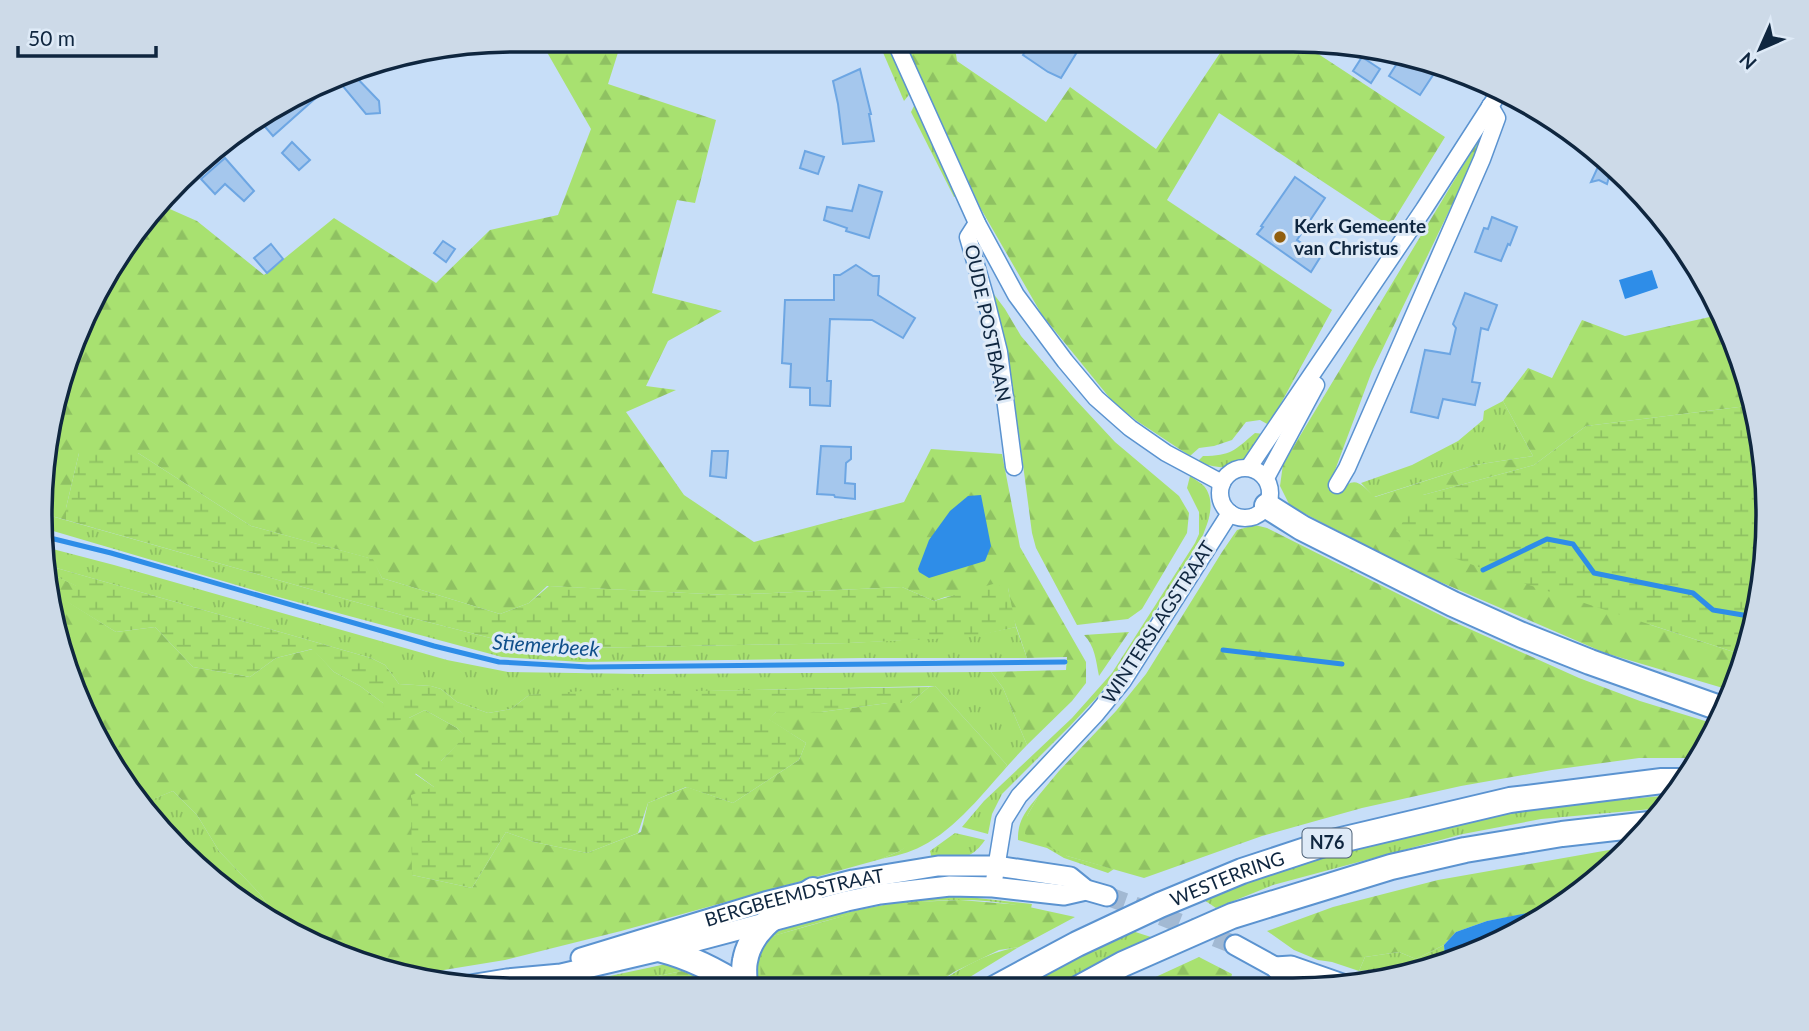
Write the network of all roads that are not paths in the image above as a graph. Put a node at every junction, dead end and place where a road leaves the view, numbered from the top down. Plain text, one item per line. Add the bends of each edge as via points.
1 (900, 52) edge
2 (1495, 99) edge
3 (1490, 106) junction
4 (977, 223) junction
5 (1349, 320) junction
6 (1014, 467) dead end
7 (1249, 467) junction
8 (1347, 468) junction
9 (1266, 478) junction
10 (1361, 478) dead end
11 (1222, 483) junction
12 (1337, 485) dead end
13 (1267, 506) junction
14 (1230, 513) junction
15 (1715, 706) edge
16 (1672, 781) edge
17 (1638, 825) edge
18 (996, 866) junction
19 (993, 887) junction
20 (813, 890) junction
21 (1086, 890) junction
22 (1107, 896) tunnel mouth
23 (768, 922) junction
24 (1235, 945) tunnel mouth
25 (662, 950) junction
26 (1275, 967) junction
27 (510, 978) edge
28 (518, 978) edge
29 (728, 978) edge
30 (745, 978) edge
31 (1014, 978) edge
32 (1097, 978) edge
33 (1285, 978) edge
34 (1325, 978) edge

1 - 4 street, OUDE POSTBAAN
2 - 3 street
3 - 5 street
3 - 8 street via 1497,118 1482,159
4 - 6 street, OUDE POSTBAAN via 968,237 999,352
4 - 11 street, OUDE POSTBAAN via 1016,295 1096,398 1166,453
5 - 7 street
5 - 9 street
7 - 9 street
7 - 11 street via 1233,470
8 - 10 street
8 - 12 street
9 - 13 street via 1271,490
11 - 14 street via 1221,499
13 - 14 street via 1254,516
13 - 15 highway via 1407,583 1510,630
14 - 18 street, WINTERSLAGSTRAAT via 1123,681 1019,796 1004,820
16 - 31 highway, WESTERRING / N76 via 1510,800 1324,844 1160,905
17 - 32 highway, WESTERRING / N76 via 1465,850 1391,867 1232,916
18 - 19 street, WINTERSLAGSTRAAT
18 - 20 street, BERGBEEMDSTRAAT via 938,866
18 - 21 street, BERGBEEMDSTRAAT via 1070,877
19 - 21 street, BERGBEEMDSTRAAT via 1064,895
19 - 23 street, BERGBEEMDSTRAAT via 950,886 880,894
20 - 23 highway
20 - 27 street, BERGBEEMDSTRAAT
21 - 22 street, BERGBEEMDSTRAAT
23 - 25 street, BERGBEEMDSTRAAT
23 - 30 highway via 753,936
24 - 26 street
25 - 28 street, BERGBEEMDSTRAAT via 561,974
25 - 29 highway
26 - 33 street
26 - 34 street via 1291,966

